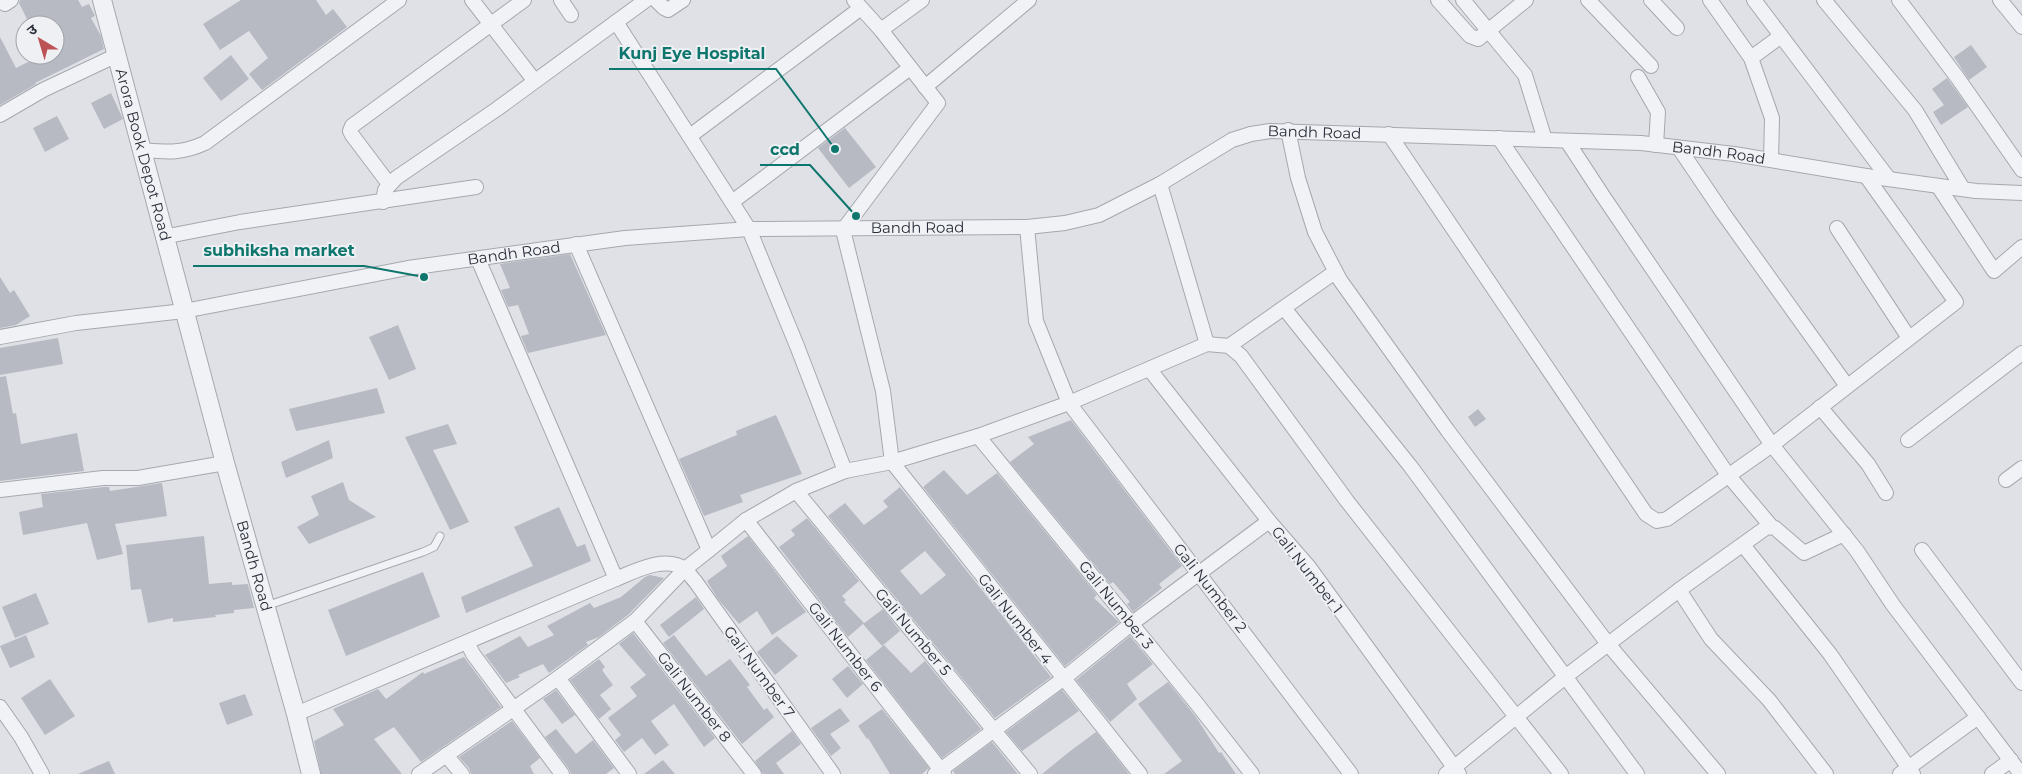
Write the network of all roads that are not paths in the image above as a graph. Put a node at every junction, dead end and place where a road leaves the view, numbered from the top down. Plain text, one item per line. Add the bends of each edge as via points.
1 (102, 0) edge
2 (399, 0) edge
3 (472, 0) edge
4 (524, 0) edge
5 (560, 0) edge
6 (646, 0) edge
7 (656, 0) edge
8 (683, 0) edge
9 (922, 0) edge
10 (1029, 0) edge
11 (1438, 0) edge
12 (1463, 0) edge
13 (1526, 0) edge
14 (1588, 0) edge
15 (1651, 0) edge
16 (1710, 0) edge
17 (1754, 0) edge
18 (1824, 0) edge
19 (1898, 0) edge
20 (2000, 0) edge
21 (858, 4) edge
22 (571, 15) dead end
23 (616, 22) junction
24 (491, 23) junction
25 (2022, 27) edge
26 (1677, 28) dead end
27 (881, 30) junction
28 (1489, 30) junction
29 (1781, 36) junction
30 (115, 56) junction
31 (1751, 58) junction
32 (1651, 66) dead end
33 (910, 68) junction
34 (1638, 77) dead end
35 (534, 80) junction
36 (925, 87) junction
37 (0, 115) edge
38 (1288, 130) junction
39 (1388, 134) junction
40 (690, 136) junction
41 (1499, 138) junction
42 (1545, 140) junction
43 (1568, 140) junction
44 (1656, 145) junction
45 (1679, 148) junction
46 (141, 150) junction
47 (1771, 160) junction
48 (2022, 170) edge
49 (1866, 176) junction
50 (1889, 179) junction
51 (389, 184) junction
52 (1160, 184) junction
53 (1938, 186) junction
54 (476, 187) dead end
55 (1963, 189) junction
56 (2022, 193) edge
57 (384, 202) junction
58 (732, 202) junction
59 (1027, 227) junction
60 (1837, 228) dead end
61 (749, 229) junction
62 (843, 230) junction
63 (163, 237) junction
64 (576, 244) junction
65 (2022, 248) edge
66 (478, 259) junction
67 (1334, 272) junction
68 (1284, 308) junction
69 (184, 311) junction
70 (0, 337) edge
71 (1909, 338) junction
72 (1208, 344) junction
73 (1229, 346) junction
74 (2022, 353) edge
75 (1150, 370) junction
76 (1847, 386) junction
77 (1070, 403) junction
78 (1820, 407) junction
79 (978, 436) junction
80 (1908, 440) dead end
81 (1772, 445) junction
82 (892, 462) junction
83 (225, 463) junction
84 (2022, 468) edge
85 (845, 471) junction
86 (1728, 475) junction
87 (2006, 480) dead end
88 (0, 490) edge
89 (796, 491) junction
90 (1886, 493) dead end
91 (746, 520) junction
92 (1269, 521) junction
93 (1771, 526) junction
94 (1844, 534) junction
95 (440, 536) dead end
96 (1743, 545) junction
97 (710, 550) junction
98 (1922, 550) dead end
99 (685, 569) junction
100 (1199, 574) junction
101 (616, 578) junction
102 (1679, 590) junction
103 (266, 606) junction
104 (634, 621) junction
105 (1131, 624) junction
106 (467, 642) junction
107 (1608, 644) junction
108 (1565, 677) junction
109 (558, 678) junction
110 (1063, 679) junction
111 (2022, 683) edge
112 (0, 707) edge
113 (512, 709) junction
114 (296, 714) junction
115 (1515, 716) junction
116 (1978, 717) junction
117 (994, 729) junction
118 (446, 755) junction
119 (2011, 760) junction
120 (1453, 772) edge
121 (1907, 772) edge
122 (940, 773) edge
123 (42, 774) edge
124 (311, 774) edge
125 (419, 774) edge
126 (462, 774) edge
127 (562, 774) edge
128 (628, 774) edge
129 (754, 774) edge
130 (833, 774) edge
131 (1030, 774) edge
132 (1140, 774) edge
133 (1252, 774) edge
134 (1351, 774) edge
135 (1561, 774) edge
136 (1637, 774) edge
137 (1718, 774) edge
138 (1826, 774) edge
139 (1992, 774) edge
140 (2021, 774) edge

1 - 30 street, Arora Book Depot Road
2 - 46 street via 205,143 176,153
3 - 24 street
4 - 24 street
5 - 22 street
6 - 23 street
7 - 8 street via 668,10
9 - 27 street
10 - 36 street
11 - 28 street via 1472,38 1479,38
12 - 28 street
13 - 28 street
14 - 32 street
15 - 26 street
16 - 31 street
17 - 29 street
18 - 55 street via 1915,110
19 - 48 street via 1958,77
20 - 25 street
21 - 27 street
21 - 40 street
23 - 35 street
23 - 40 street
24 - 35 street
24 - 51 street via 352,126 352,135
27 - 33 street
28 - 42 street via 1525,75
29 - 31 street
29 - 50 street
30 - 37 street via 43,90
30 - 46 street, Arora Book Depot Road
31 - 47 street via 1772,118
33 - 36 street
33 - 58 street
34 - 44 street via 1658,112
35 - 51 street
36 - 62 street via 938,105
38 - 39 street, Bandh Road
38 - 52 street, Bandh Road via 1241,136
38 - 67 street via 1310,218
39 - 41 street, Bandh Road
39 - 86 street via 1646,514 1657,521 1667,519
40 - 58 street
41 - 42 street, Bandh Road
41 - 86 street
42 - 43 street, Bandh Road
43 - 44 street, Bandh Road
43 - 81 street
44 - 45 street, Bandh Road
45 - 47 street, Bandh Road
45 - 76 street
46 - 63 street, Arora Book Depot Road
47 - 49 street, Bandh Road
49 - 50 street, Bandh Road
49 - 71 street via 1956,302
50 - 53 street, Bandh Road
51 - 57 street
52 - 59 street, Bandh Road via 1089,219
52 - 72 street
53 - 55 street, Bandh Road
53 - 65 street via 1994,270
54 - 57 street
55 - 56 street, Bandh Road
57 - 63 street via 240,222
58 - 61 street
59 - 62 street, Bandh Road
59 - 77 street, Gali Number 2 via 1036,321
60 - 71 street
61 - 62 street, Bandh Road
61 - 64 street, Bandh Road
61 - 85 street
62 - 82 street via 883,391
63 - 69 street, Arora Book Depot Road
64 - 66 street, Bandh Road
64 - 97 street
66 - 69 street, Bandh Road via 408,268
66 - 101 street
67 - 68 street
67 - 107 street via 1448,431
68 - 73 street
68 - 108 street via 1411,467
69 - 70 street via 76,323
69 - 83 street, Bandh Road
71 - 76 street
72 - 73 street
72 - 75 street
73 - 115 street via 1240,356 1347,501
74 - 80 street
75 - 77 street
75 - 92 street, Gali Number 1
76 - 78 street
77 - 79 street
77 - 100 street, Gali Number 2
78 - 81 street
78 - 90 street via 1868,464
79 - 82 street
79 - 105 street, Gali Number 3
81 - 86 street
81 - 94 street
82 - 85 street
82 - 110 street, Gali Number 4
83 - 88 street via 138,478 103,478
83 - 103 street, Bandh Road
84 - 87 street
85 - 89 street
86 - 93 street
89 - 91 street
89 - 117 street, Gali Number 5
91 - 97 street
91 - 122 street, Gali Number 6
92 - 100 street
92 - 120 street, Gali Number 1 via 1308,567
93 - 94 street via 1804,553
93 - 96 street
94 - 116 street
95 - 103 lane via 434,546 423,552
96 - 102 street
96 - 121 street via 1830,654
97 - 99 street
98 - 111 street
99 - 101 street via 654,565
99 - 104 street
99 - 130 street, Gali Number 7
100 - 105 street
100 - 134 street, Gali Number 2
101 - 106 street
102 - 107 street
102 - 138 street via 1711,638 1769,700
103 - 114 street, Bandh Road
104 - 109 street
104 - 129 street, Gali Number 8
105 - 110 street
105 - 133 street, Gali Number 3
106 - 113 street
106 - 114 street
107 - 108 street
107 - 137 street
108 - 115 street
108 - 136 street
109 - 113 street
109 - 128 street
110 - 117 street
110 - 132 street, Gali Number 4
112 - 123 street
113 - 118 street
113 - 127 street
114 - 124 street, Bandh Road
115 - 120 street
115 - 135 street
116 - 119 street
116 - 121 street
117 - 122 street
117 - 131 street, Gali Number 5
118 - 125 street
118 - 126 street
119 - 139 street
119 - 140 street

